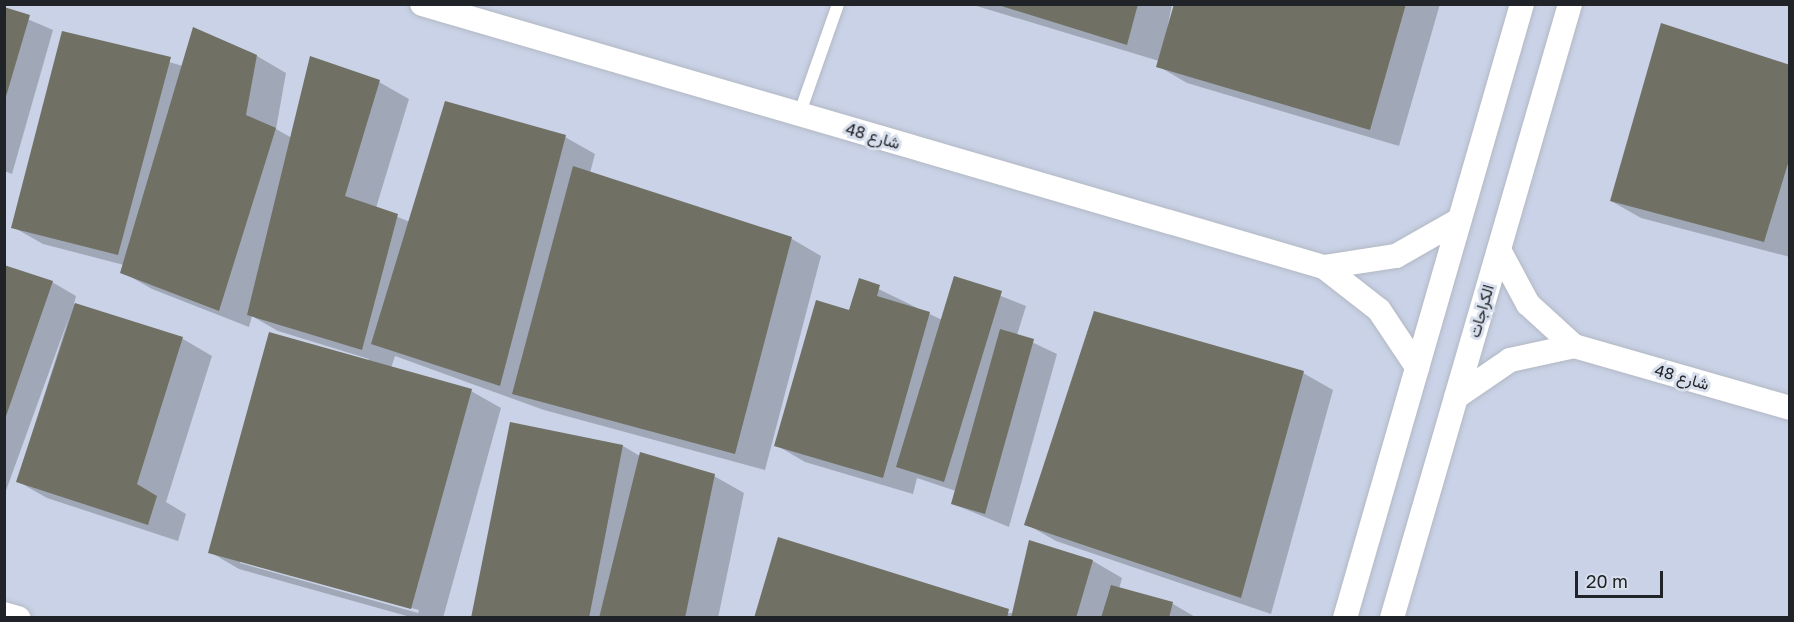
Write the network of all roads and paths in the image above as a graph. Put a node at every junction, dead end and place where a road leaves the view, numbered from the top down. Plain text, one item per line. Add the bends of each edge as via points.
1 (422, 4) edge
2 (838, 4) edge
3 (1522, 4) edge
4 (1570, 4) edge
5 (800, 115) junction
6 (1459, 220) junction
7 (1499, 250) junction
8 (1324, 267) junction
9 (1574, 346) junction
10 (1417, 367) junction
11 (1456, 397) junction
12 (1790, 408) edge
13 (4, 614) edge
14 (18, 618) edge
15 (1345, 618) edge
16 (1392, 618) edge

1 - 5 street, شارع 48
2 - 5 lane
3 - 6 street
4 - 7 street, الكراجات
5 - 8 street, شارع 48
6 - 8 street, شارع 48 via 1396,256
6 - 10 street
7 - 9 street, شارع 48 via 1528,304
7 - 11 street, الكراجات
8 - 10 street, شارع 48 via 1379,310
9 - 11 street, شارع 48 via 1510,360
9 - 12 street, شارع 48
10 - 15 street
11 - 16 street, الكراجات
13 - 14 street

